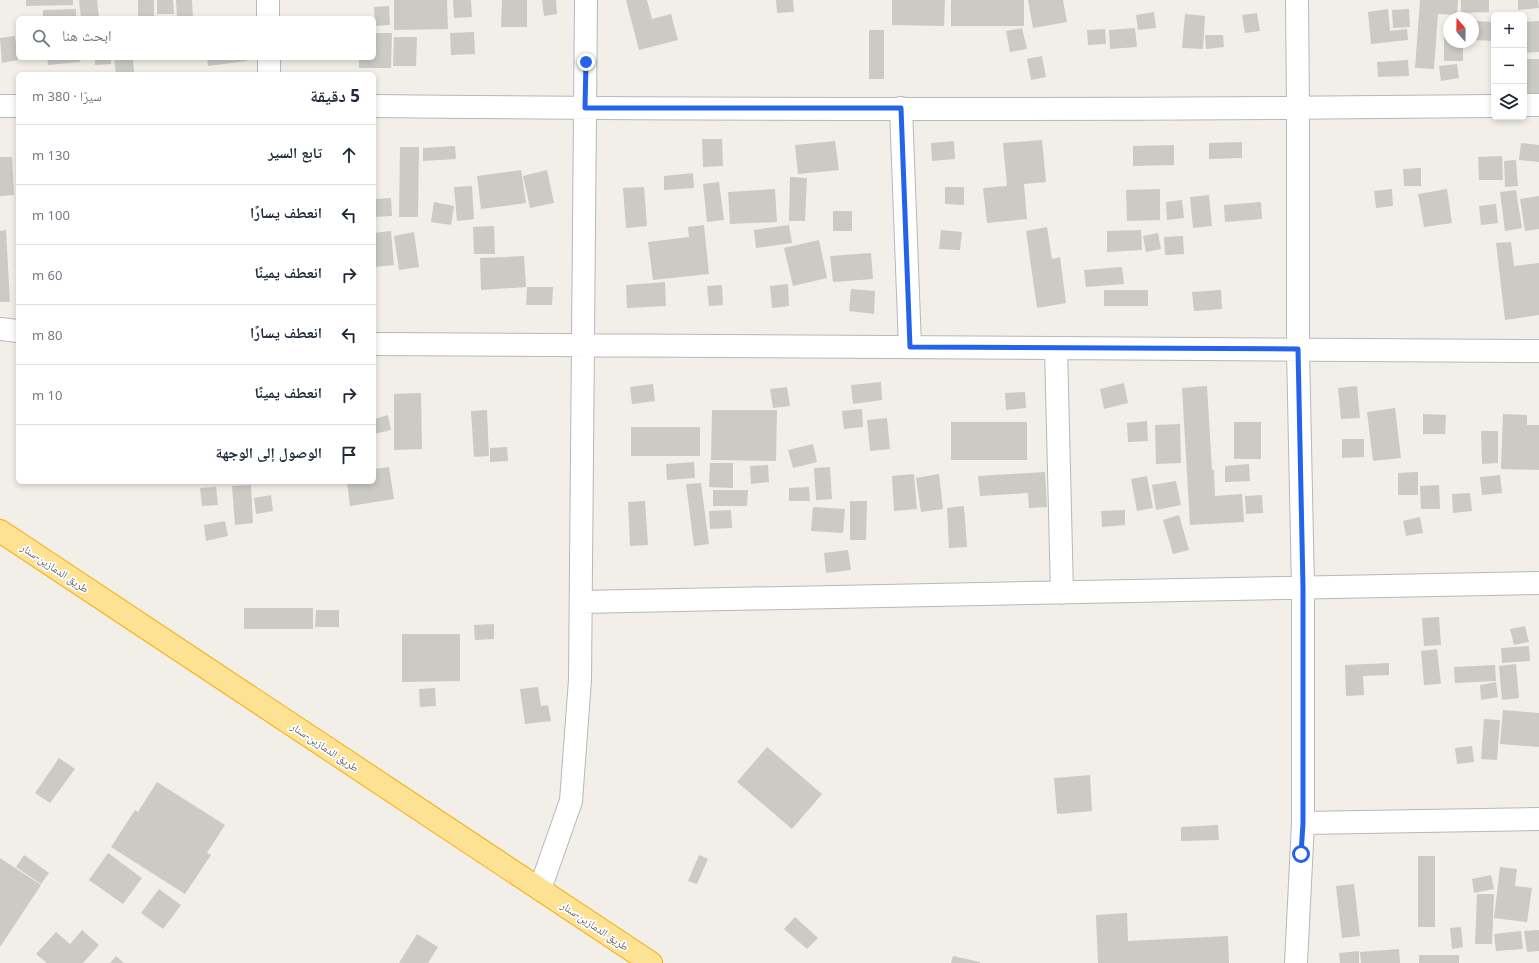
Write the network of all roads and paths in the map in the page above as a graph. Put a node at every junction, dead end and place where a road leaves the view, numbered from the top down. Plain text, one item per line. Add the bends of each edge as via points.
1 (268, 0) edge
2 (586, 0) edge
3 (1297, 0) edge
4 (268, 16) edge
5 (269, 60) edge
6 (269, 72) edge
7 (1527, 105) edge
8 (1539, 105) edge
9 (0, 106) edge
10 (16, 106) edge
11 (376, 106) edge
12 (1491, 106) edge
13 (585, 108) junction
14 (901, 108) junction
15 (1298, 108) junction
16 (0, 329) edge
17 (16, 331) edge
18 (376, 344) edge
19 (583, 346) junction
20 (910, 347) junction
21 (1056, 348) junction
22 (1298, 349) junction
23 (1539, 351) edge
24 (0, 531) edge
25 (1539, 583) edge
26 (1303, 588) junction
27 (1062, 593) junction
28 (580, 602) junction
29 (1539, 819) edge
30 (1303, 823) junction
31 (540, 889) junction
32 (651, 963) edge
33 (1296, 963) edge

1 - 4 street
2 - 13 street
3 - 15 street
5 - 6 street
7 - 8 street
9 - 10 street
11 - 13 street
12 - 15 street
13 - 14 street
13 - 19 street
14 - 15 street
14 - 20 street
15 - 22 street
16 - 17 street
18 - 19 street
19 - 20 street
19 - 28 street
20 - 21 street
21 - 22 street
21 - 27 street
22 - 23 street
22 - 26 street
24 - 31 highway, طريق الدمازين-سنار
25 - 26 street
26 - 27 street
26 - 30 street
27 - 28 street
28 - 31 street via 580,680 571,801
29 - 30 street
30 - 33 street
31 - 32 highway, طريق الدمازين-سنار

